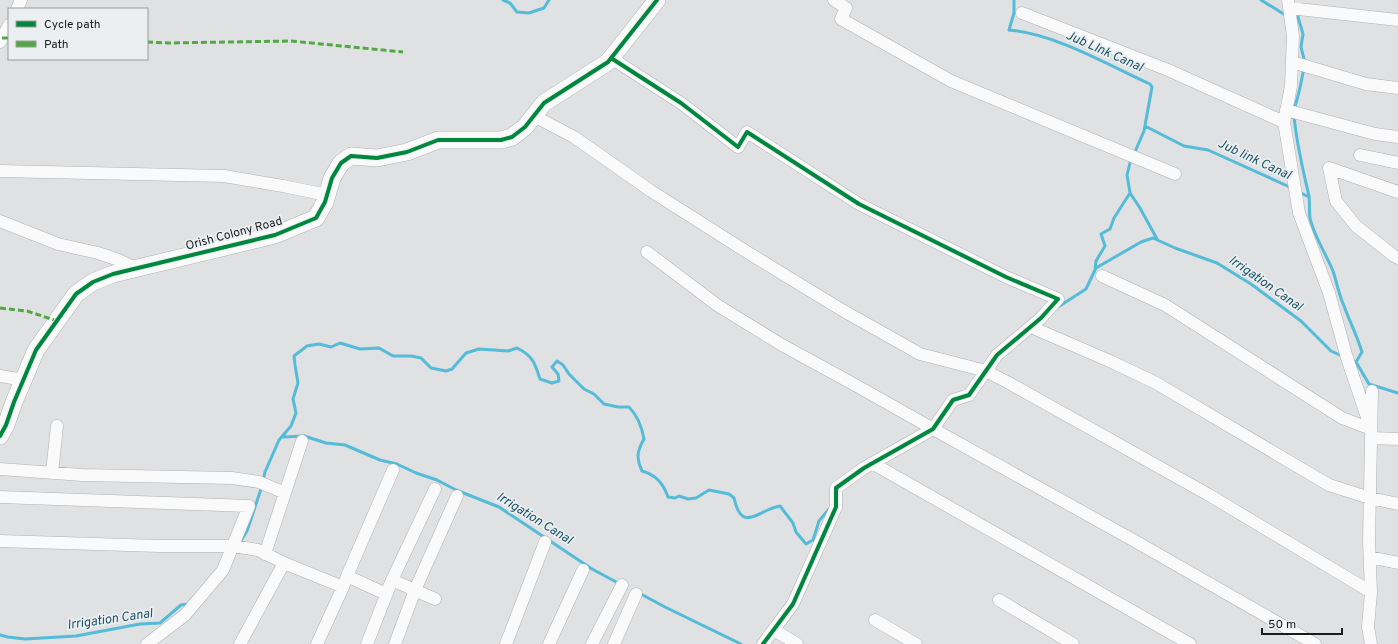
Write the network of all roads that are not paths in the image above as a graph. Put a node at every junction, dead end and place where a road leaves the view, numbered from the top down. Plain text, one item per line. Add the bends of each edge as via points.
1 (657, 0) edge
2 (834, 0) edge
3 (1289, 4) edge
4 (1022, 13) dead end
5 (1398, 20) edge
6 (8, 27) edge
7 (0, 42) edge
8 (611, 58) junction
9 (1292, 62) junction
10 (1398, 88) edge
11 (1286, 110) junction
12 (534, 116) junction
13 (1284, 122) junction
14 (1398, 137) edge
15 (1360, 155) dead end
16 (1398, 163) edge
17 (0, 171) edge
18 (1175, 174) dead end
19 (1398, 192) edge
20 (327, 195) junction
21 (0, 221) edge
22 (647, 252) dead end
23 (1398, 258) edge
24 (137, 269) junction
25 (1102, 276) dead end
26 (1031, 327) junction
27 (986, 371) junction
28 (0, 376) edge
29 (24, 380) junction
30 (1372, 391) dead end
31 (57, 426) dead end
32 (2, 429) edge
33 (933, 429) junction
34 (1371, 434) junction
35 (1398, 439) edge
36 (302, 440) dead end
37 (872, 463) junction
38 (0, 469) edge
39 (393, 470) dead end
40 (52, 473) junction
41 (435, 489) dead end
42 (285, 493) junction
43 (457, 496) dead end
44 (0, 497) edge
45 (1370, 498) junction
46 (1398, 504) edge
47 (0, 541) edge
48 (545, 542) dead end
49 (238, 546) junction
50 (265, 554) junction
51 (1370, 558) junction
52 (284, 563) junction
53 (1398, 563) edge
54 (583, 570) dead end
55 (392, 580) junction
56 (345, 581) junction
57 (622, 585) dead end
58 (415, 590) junction
59 (1371, 592) junction
60 (636, 594) dead end
61 (435, 599) dead end
62 (999, 600) dead end
63 (875, 620) dead end
64 (774, 630) junction
65 (147, 644) edge
66 (240, 644) edge
67 (317, 644) edge
68 (367, 644) edge
69 (395, 644) edge
70 (506, 644) edge
71 (550, 644) edge
72 (592, 644) edge
73 (614, 644) edge
74 (764, 644) edge
75 (797, 644) edge
76 (916, 644) edge
77 (1073, 644) edge
78 (1190, 644) edge
79 (1315, 644) edge
80 (1371, 644) edge

1 - 8 street, Orish Colony Road
2 - 18 street via 846,8 841,19 951,81
3 - 5 street
3 - 9 street via 1293,36
4 - 13 street via 1168,70
6 - 7 street
8 - 12 street, Orish Colony Road via 544,103
8 - 26 street via 681,103 738,147 747,132 859,204 1006,277 1058,299
9 - 10 street via 1366,84
9 - 11 street
11 - 13 street
11 - 14 street via 1374,134
12 - 20 street, Orish Colony Road via 512,137 501,140 438,140 406,152 377,158 351,156 341,163 332,178
12 - 27 street via 574,137 651,191 734,244 920,354
13 - 34 street via 1299,214 1329,294
15 - 16 street
17 - 20 street via 224,176
19 - 23 street via 1329,168 1336,201 1356,226
20 - 24 street, Orish Colony Road via 316,218 275,235
21 - 24 street via 58,244 119,260
22 - 33 street via 717,305 782,345
24 - 29 street, Orish Colony Road via 113,274 93,282 76,294 36,350
25 - 34 street via 1165,305
26 - 27 street via 997,355
26 - 45 street via 1156,383 1329,485
27 - 33 street via 968,395 953,400
27 - 59 street via 1209,495
28 - 29 street
29 - 32 street, Orish Colony Road
30 - 34 street
31 - 40 street
33 - 37 street
33 - 79 street
34 - 35 street
34 - 45 street
36 - 42 street
37 - 64 street via 836,488 836,507 793,604
37 - 78 street
38 - 40 street
39 - 56 street
40 - 42 street via 232,478 259,482
41 - 55 street
42 - 50 street
43 - 58 street
44 - 49 street via 249,506
45 - 46 street
45 - 51 street
47 - 49 street
48 - 70 street
49 - 50 street
49 - 65 street via 223,570 185,615
50 - 52 street
51 - 53 street
51 - 59 street
52 - 56 street
52 - 66 street
54 - 71 street
55 - 56 street via 386,594
55 - 58 street
55 - 68 street
56 - 67 street
57 - 72 street
58 - 61 street
58 - 69 street
59 - 80 street via 1368,627
60 - 73 street
62 - 77 street
63 - 76 street
64 - 74 street
64 - 75 street

